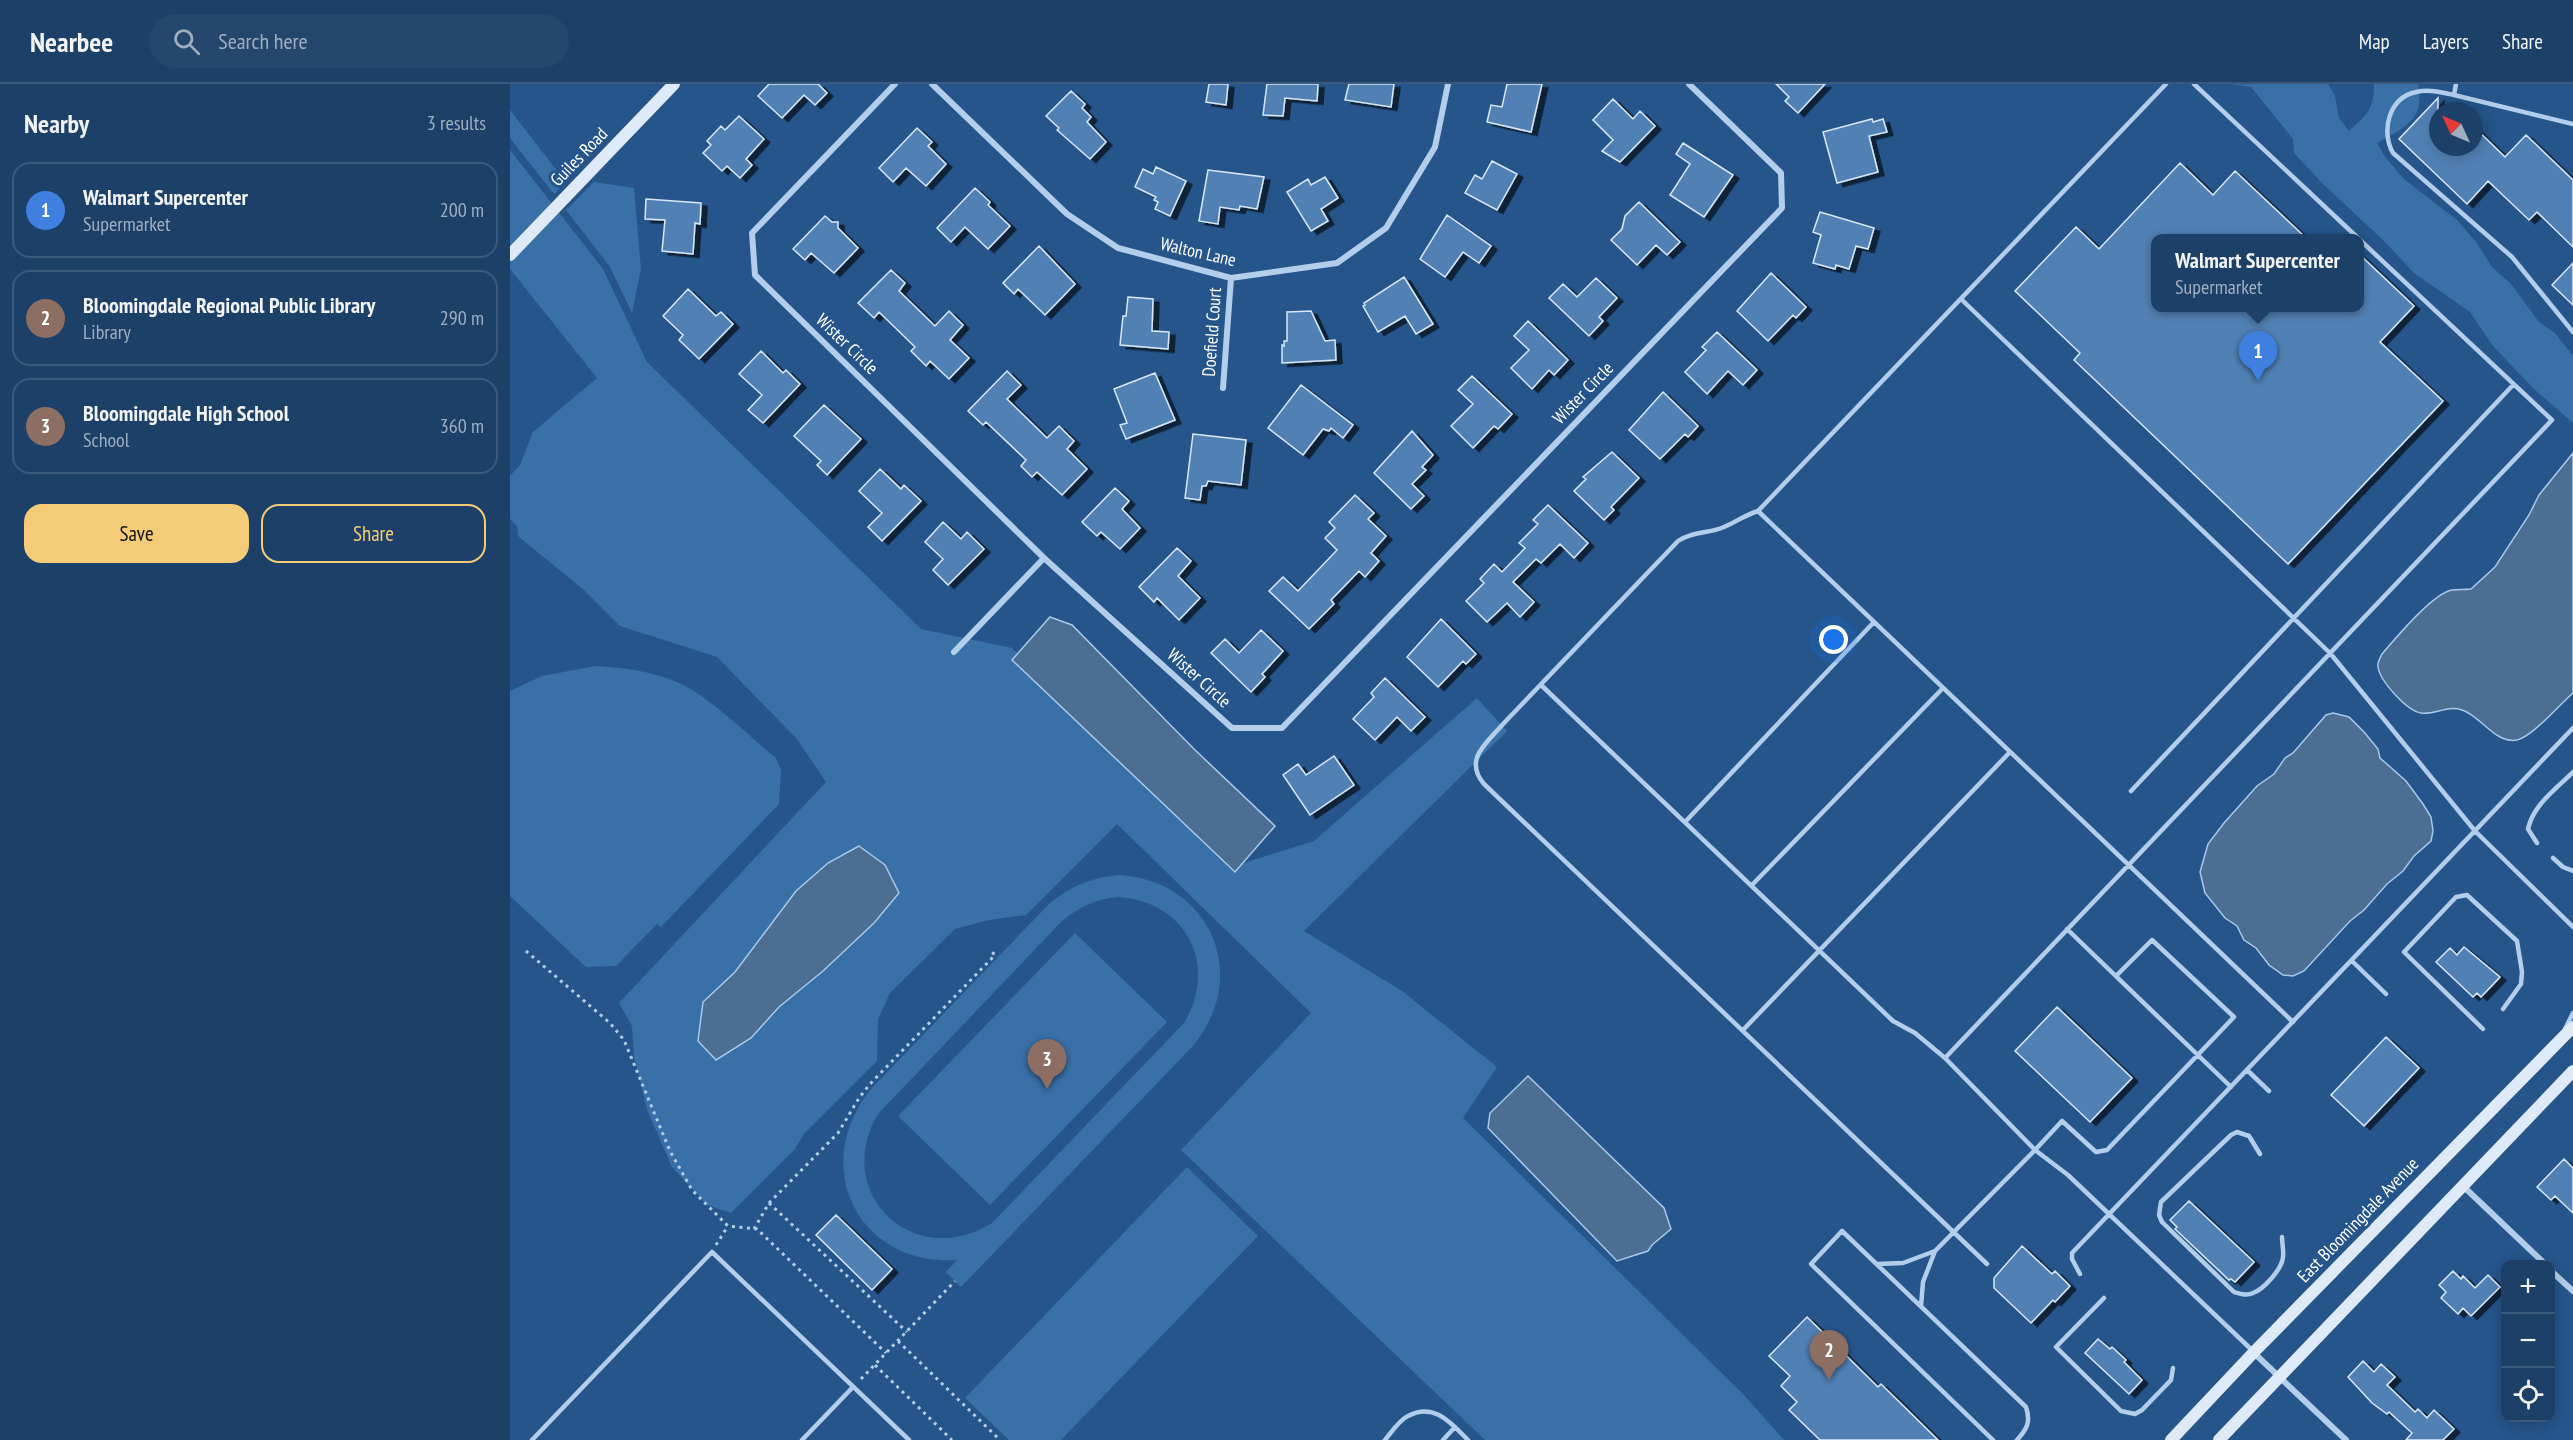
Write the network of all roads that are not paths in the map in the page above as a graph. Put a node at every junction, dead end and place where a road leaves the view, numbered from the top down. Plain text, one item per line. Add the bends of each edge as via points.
1 (674, 84) edge
2 (894, 84) edge
3 (932, 84) edge
4 (1448, 84) edge
5 (1689, 84) edge
6 (2166, 84) edge
7 (2194, 84) edge
8 (2456, 84) edge
9 (2454, 95) junction
10 (2573, 124) edge
11 (2354, 234) edge
12 (2364, 244) edge
13 (510, 255) edge
14 (1231, 278) junction
15 (1961, 299) junction
16 (2573, 332) edge
17 (2513, 385) junction
18 (1223, 388) dead end
19 (1758, 511) junction
20 (1044, 558) junction
21 (2296, 618) junction
22 (1874, 622) junction
23 (954, 652) dead end
24 (2330, 653) junction
25 (1541, 685) junction
26 (1943, 688) junction
27 (2572, 730) edge
28 (2010, 752) junction
29 (2573, 772) edge
30 (2131, 791) dead end
31 (1685, 822) junction
32 (2475, 831) junction
33 (2537, 843) dead end
34 (2553, 858) dead end
35 (2129, 864) junction
36 (2573, 871) edge
37 (1752, 885) junction
38 (2573, 927) edge
39 (2067, 929) junction
40 (1820, 950) junction
41 (2352, 961) junction
42 (2116, 976) junction
43 (2386, 994) dead end
44 (2503, 1009) dead end
45 (2573, 1012) edge
46 (2293, 1022) junction
47 (2573, 1026) edge
48 (2483, 1029) dead end
49 (1743, 1030) junction
50 (2561, 1039) junction
51 (2198, 1056) junction
52 (1945, 1058) junction
53 (2247, 1070) junction
54 (2573, 1071) edge
55 (2231, 1088) junction
56 (2269, 1091) dead end
57 (2035, 1150) junction
58 (2260, 1154) dead end
59 (2463, 1186) junction
60 (2109, 1216) junction
61 (1953, 1232) junction
62 (2282, 1237) dead end
63 (1935, 1251) junction
64 (2541, 1260) edge
65 (1877, 1264) junction
66 (1987, 1264) dead end
67 (2080, 1274) dead end
68 (2555, 1275) edge
69 (2573, 1292) edge
70 (2104, 1298) dead end
71 (1921, 1306) junction
72 (2253, 1352) junction
73 (2172, 1368) dead end
74 (2280, 1377) junction
75 (854, 1387) junction
76 (1455, 1427) junction
77 (532, 1440) edge
78 (802, 1440) edge
79 (909, 1440) edge
80 (1385, 1440) edge
81 (1443, 1440) edge
82 (1468, 1440) edge
83 (1993, 1440) edge
84 (2017, 1440) edge
85 (2171, 1440) edge
86 (2218, 1440) edge
87 (2346, 1440) edge

1 - 13 main road, Guiles Road
2 - 20 street, Wister Circle via 752,233 755,275
3 - 14 street, Walton Lane via 1067,214 1118,248
4 - 14 street, Walton Lane via 1435,147 1386,228 1337,264
5 - 20 street, Wister Circle via 1781,173 1782,208 1282,728 1232,728
6 - 15 lane
7 - 11 lane
8 - 9 lane
9 - 10 lane
9 - 16 lane via 2434,90 2414,92 2390,114 2387,142 2393,153 2512,257
12 - 17 lane
14 - 18 street, Doefield Court
15 - 19 lane
15 - 21 lane
17 - 21 lane
17 - 24 lane via 2552,420
19 - 22 lane
19 - 25 lane via 1725,527 1689,534 1678,541
20 - 23 street
21 - 24 lane
21 - 30 lane
22 - 26 lane
22 - 31 lane
24 - 32 lane
24 - 35 lane
25 - 31 lane
25 - 49 lane via 1477,753 1477,776
26 - 28 lane
26 - 37 lane
27 - 32 lane
28 - 35 lane
28 - 40 lane
29 - 33 lane via 2530,819 2528,830
31 - 37 lane
32 - 38 lane
32 - 41 lane
34 - 36 lane
35 - 39 lane
35 - 46 lane
37 - 40 lane
39 - 42 lane
39 - 52 lane
40 - 49 lane
40 - 52 lane via 1893,1022 1915,1033
41 - 43 lane
41 - 46 lane
42 - 51 lane
42 - 51 lane via 2152,940 2234,1017
44 - 48 lane via 2521,984 2517,941 2467,895 2456,897 2404,952
45 - 50 lane
46 - 53 lane
47 - 50 main road, East Bloomingdale Avenue
49 - 61 lane
50 - 72 main road, East Bloomingdale Avenue
51 - 55 lane
51 - 57 lane via 2107,1150 2096,1152 2062,1121
52 - 57 lane
53 - 55 lane
53 - 56 lane
54 - 59 main road
55 - 60 lane
57 - 60 lane via 2068,1175
57 - 61 lane
58 - 62 lane via 2249,1136 2237,1132 2230,1135 2161,1202 2159,1215 2241,1295 2258,1290 2277,1271 2283,1259
59 - 64 street
59 - 74 main road
60 - 67 lane via 2072,1252
60 - 72 lane
61 - 63 lane
61 - 66 lane
63 - 65 lane via 1903,1263
63 - 71 lane via 1923,1282
65 - 71 lane
65 - 83 lane via 1842,1231 1811,1264
68 - 69 street
70 - 73 lane via 2056,1347 2121,1411 2129,1414 2142,1410 2171,1380
71 - 84 lane via 2026,1407 2030,1418
72 - 74 street
72 - 85 main road, East Bloomingdale Avenue
74 - 86 main road
74 - 87 street
75 - 77 lane via 712,1252
75 - 78 lane
75 - 79 lane
76 - 80 lane via 1428,1410 1407,1416
76 - 81 lane
76 - 82 lane

